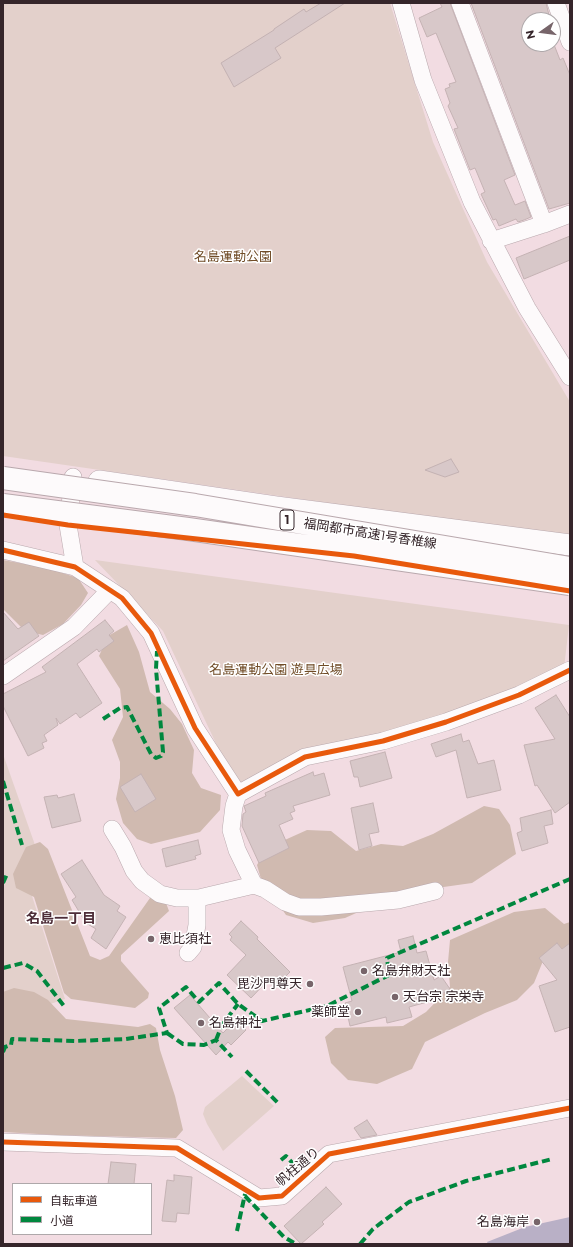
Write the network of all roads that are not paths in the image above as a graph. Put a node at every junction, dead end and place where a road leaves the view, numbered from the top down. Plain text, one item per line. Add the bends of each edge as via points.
1 (402, 3) edge
2 (460, 3) edge
3 (556, 3) edge
4 (570, 42) edge
5 (570, 214) edge
6 (544, 224) junction
7 (491, 241) junction
8 (570, 377) edge
9 (3, 469) edge
10 (73, 477) junction
11 (3, 478) edge
12 (3, 505) edge
13 (3, 515) edge
14 (68, 524) junction
15 (570, 545) edge
16 (3, 550) edge
17 (75, 567) junction
18 (570, 568) edge
19 (570, 584) edge
20 (110, 590) junction
21 (570, 591) edge
22 (570, 670) edge
23 (3, 676) edge
24 (238, 794) junction
25 (112, 829) dead end
26 (254, 885) junction
27 (435, 891) dead end
28 (197, 898) junction
29 (188, 953) dead end
30 (570, 1108) edge
31 (3, 1142) edge

1 - 7 street via 423,80 472,202
2 - 6 street
3 - 4 street
5 - 6 street
6 - 7 street
7 - 8 street via 527,308
9 - 10 street
10 - 14 street
10 - 15 street via 276,507
11 - 18 highway, 福岡都市高速1号香椎線 / 1, bridge via 194,505
12 - 19 highway, 福岡都市高速1号香椎線 / 1, bridge
13 - 14 street
14 - 17 street
14 - 21 street via 354,556
16 - 17 street
17 - 20 street
20 - 23 street via 74,627
20 - 24 street via 122,598 151,633 195,728
22 - 24 street via 519,695 446,722 383,741 306,757
24 - 26 street via 231,830 237,850
25 - 28 street via 142,881 160,894 177,898
26 - 27 street via 299,907 398,900
26 - 28 street
28 - 29 street via 197,925 193,947
30 - 31 street, 帆柱通り via 329,1154 282,1196 259,1198 177,1148

